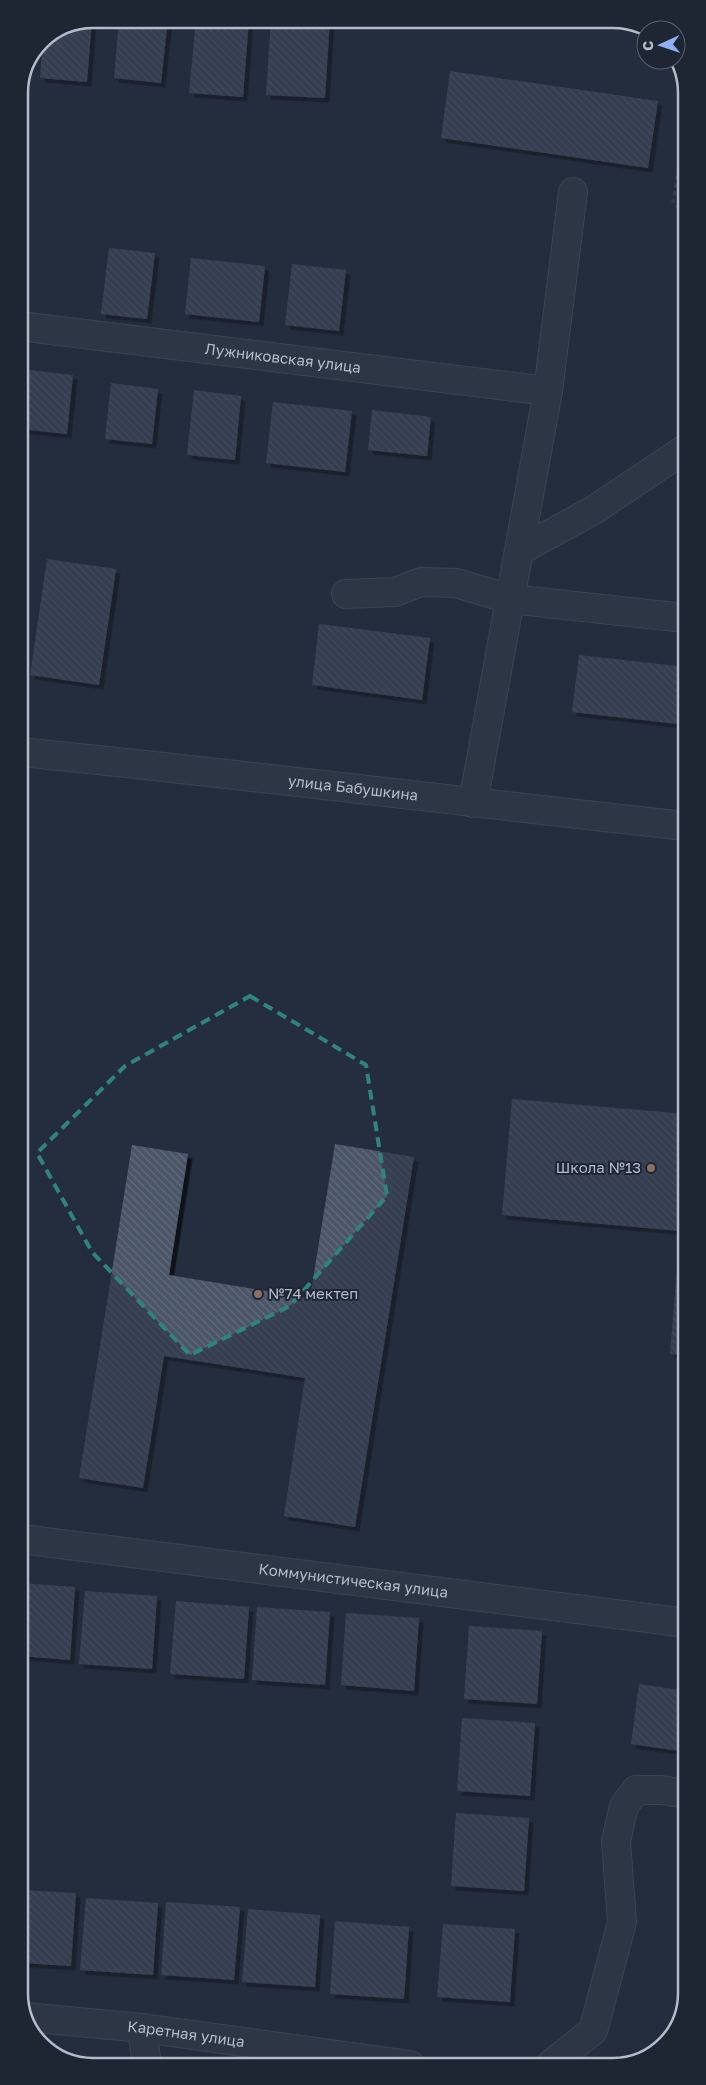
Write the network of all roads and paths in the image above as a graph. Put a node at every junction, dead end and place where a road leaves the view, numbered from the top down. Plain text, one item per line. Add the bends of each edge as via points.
1 (678, 171) edge
2 (573, 192) dead end
3 (678, 208) edge
4 (28, 327) edge
5 (548, 391) junction
6 (678, 454) edge
7 (519, 551) junction
8 (346, 594) dead end
9 (510, 599) junction
10 (678, 617) edge
11 (28, 753) edge
12 (473, 803) junction
13 (678, 825) edge
14 (28, 1540) edge
15 (678, 1622) edge
16 (678, 1793) edge
17 (33, 2018) edge
18 (142, 2028) junction
19 (146, 2057) edge
20 (353, 2058) edge
21 (560, 2058) edge

1 - 3 path via 673,202
2 - 5 street
4 - 5 street, Лужниковская улица
5 - 7 street
6 - 7 street via 592,511
7 - 9 street
8 - 9 street via 395,592 421,582 456,583
9 - 10 street
9 - 12 street
11 - 12 street, улица Бабушкина via 216,771
12 - 13 street, улица Бабушкина
14 - 15 street, Коммунистическая улица
16 - 21 street via 636,1790 624,1806 616,1841 622,1922 593,2031
17 - 18 street, Каретная улица
18 - 19 street
18 - 20 street, Каретная улица

